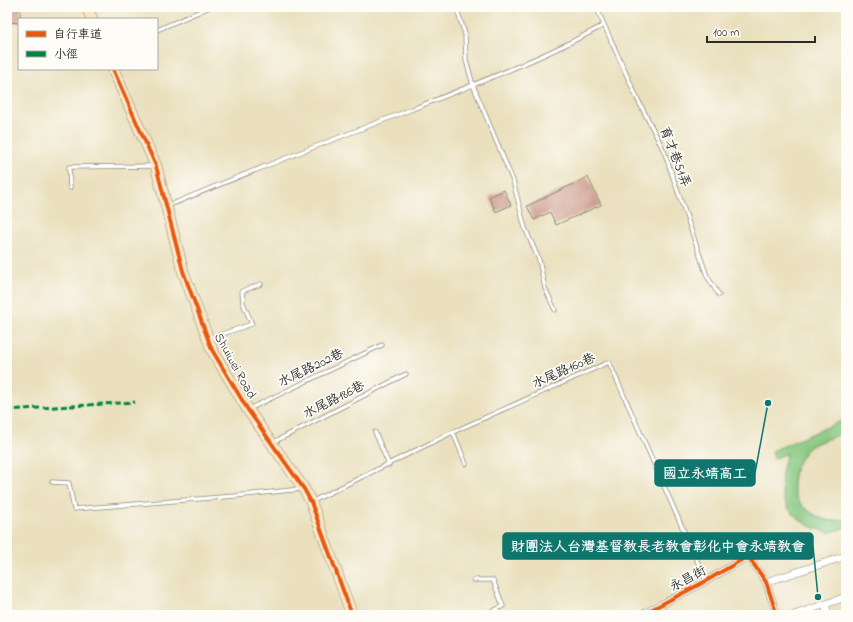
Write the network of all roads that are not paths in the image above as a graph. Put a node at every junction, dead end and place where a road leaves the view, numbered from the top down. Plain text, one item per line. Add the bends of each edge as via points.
1 (87, 7) edge
2 (210, 7) edge
3 (456, 7) edge
4 (596, 7) edge
5 (204, 8) edge
6 (92, 18) edge
7 (604, 25) junction
8 (158, 30) edge
9 (113, 70) edge
10 (473, 85) junction
11 (156, 166) junction
12 (70, 188) dead end
13 (167, 206) junction
14 (261, 284) dead end
15 (719, 295) dead end
16 (555, 310) dead end
17 (207, 339) junction
18 (382, 345) dead end
19 (406, 374) dead end
20 (248, 410) junction
21 (375, 432) dead end
22 (453, 432) junction
23 (271, 443) junction
24 (466, 464) dead end
25 (389, 465) junction
26 (52, 482) dead end
27 (304, 489) junction
28 (311, 502) junction
29 (846, 556) edge
30 (474, 580) dead end
31 (706, 581) junction
32 (766, 582) junction
33 (846, 598) edge
34 (825, 604) junction
35 (7, 605) edge
36 (10, 615) edge
37 (352, 615) edge
38 (485, 615) edge
39 (641, 615) edge
40 (777, 615) edge
41 (794, 615) edge
42 (828, 615) edge

1 - 6 street
2 - 5 lane
3 - 10 lane via 465,34 466,60
4 - 7 lane, 育才巷51弄
5 - 8 lane
7 - 10 lane via 574,41
7 - 15 lane, 育才巷51弄 via 664,151 707,276
9 - 11 street, Shuiwei Road
10 - 13 lane
10 - 16 lane via 513,181 525,228 539,260 545,288
11 - 12 lane via 69,167
11 - 13 street, Shuiwei Road
13 - 17 street, Shuiwei Road via 183,271
14 - 17 lane via 242,291 243,303 252,324
17 - 20 street, Shuiwei Road
18 - 20 lane, 水尾路202巷
19 - 23 lane, 水尾路186巷
20 - 23 street, Shuiwei Road
21 - 25 lane
22 - 24 lane
22 - 25 lane, 水尾路160巷
22 - 31 lane, 水尾路160巷 via 609,362
23 - 27 street, Shuiwei Road
25 - 28 lane, 水尾路160巷
26 - 27 lane via 69,483 74,509
27 - 28 street, Shuiwei Road
28 - 37 street, Shuiwei Road
29 - 32 street
30 - 38 lane via 493,580 503,606
31 - 32 street, 永昌街 via 748,556
31 - 39 street, 永昌街
32 - 40 street, 永昌街
33 - 34 street
34 - 41 street
34 - 42 street
35 - 36 street

